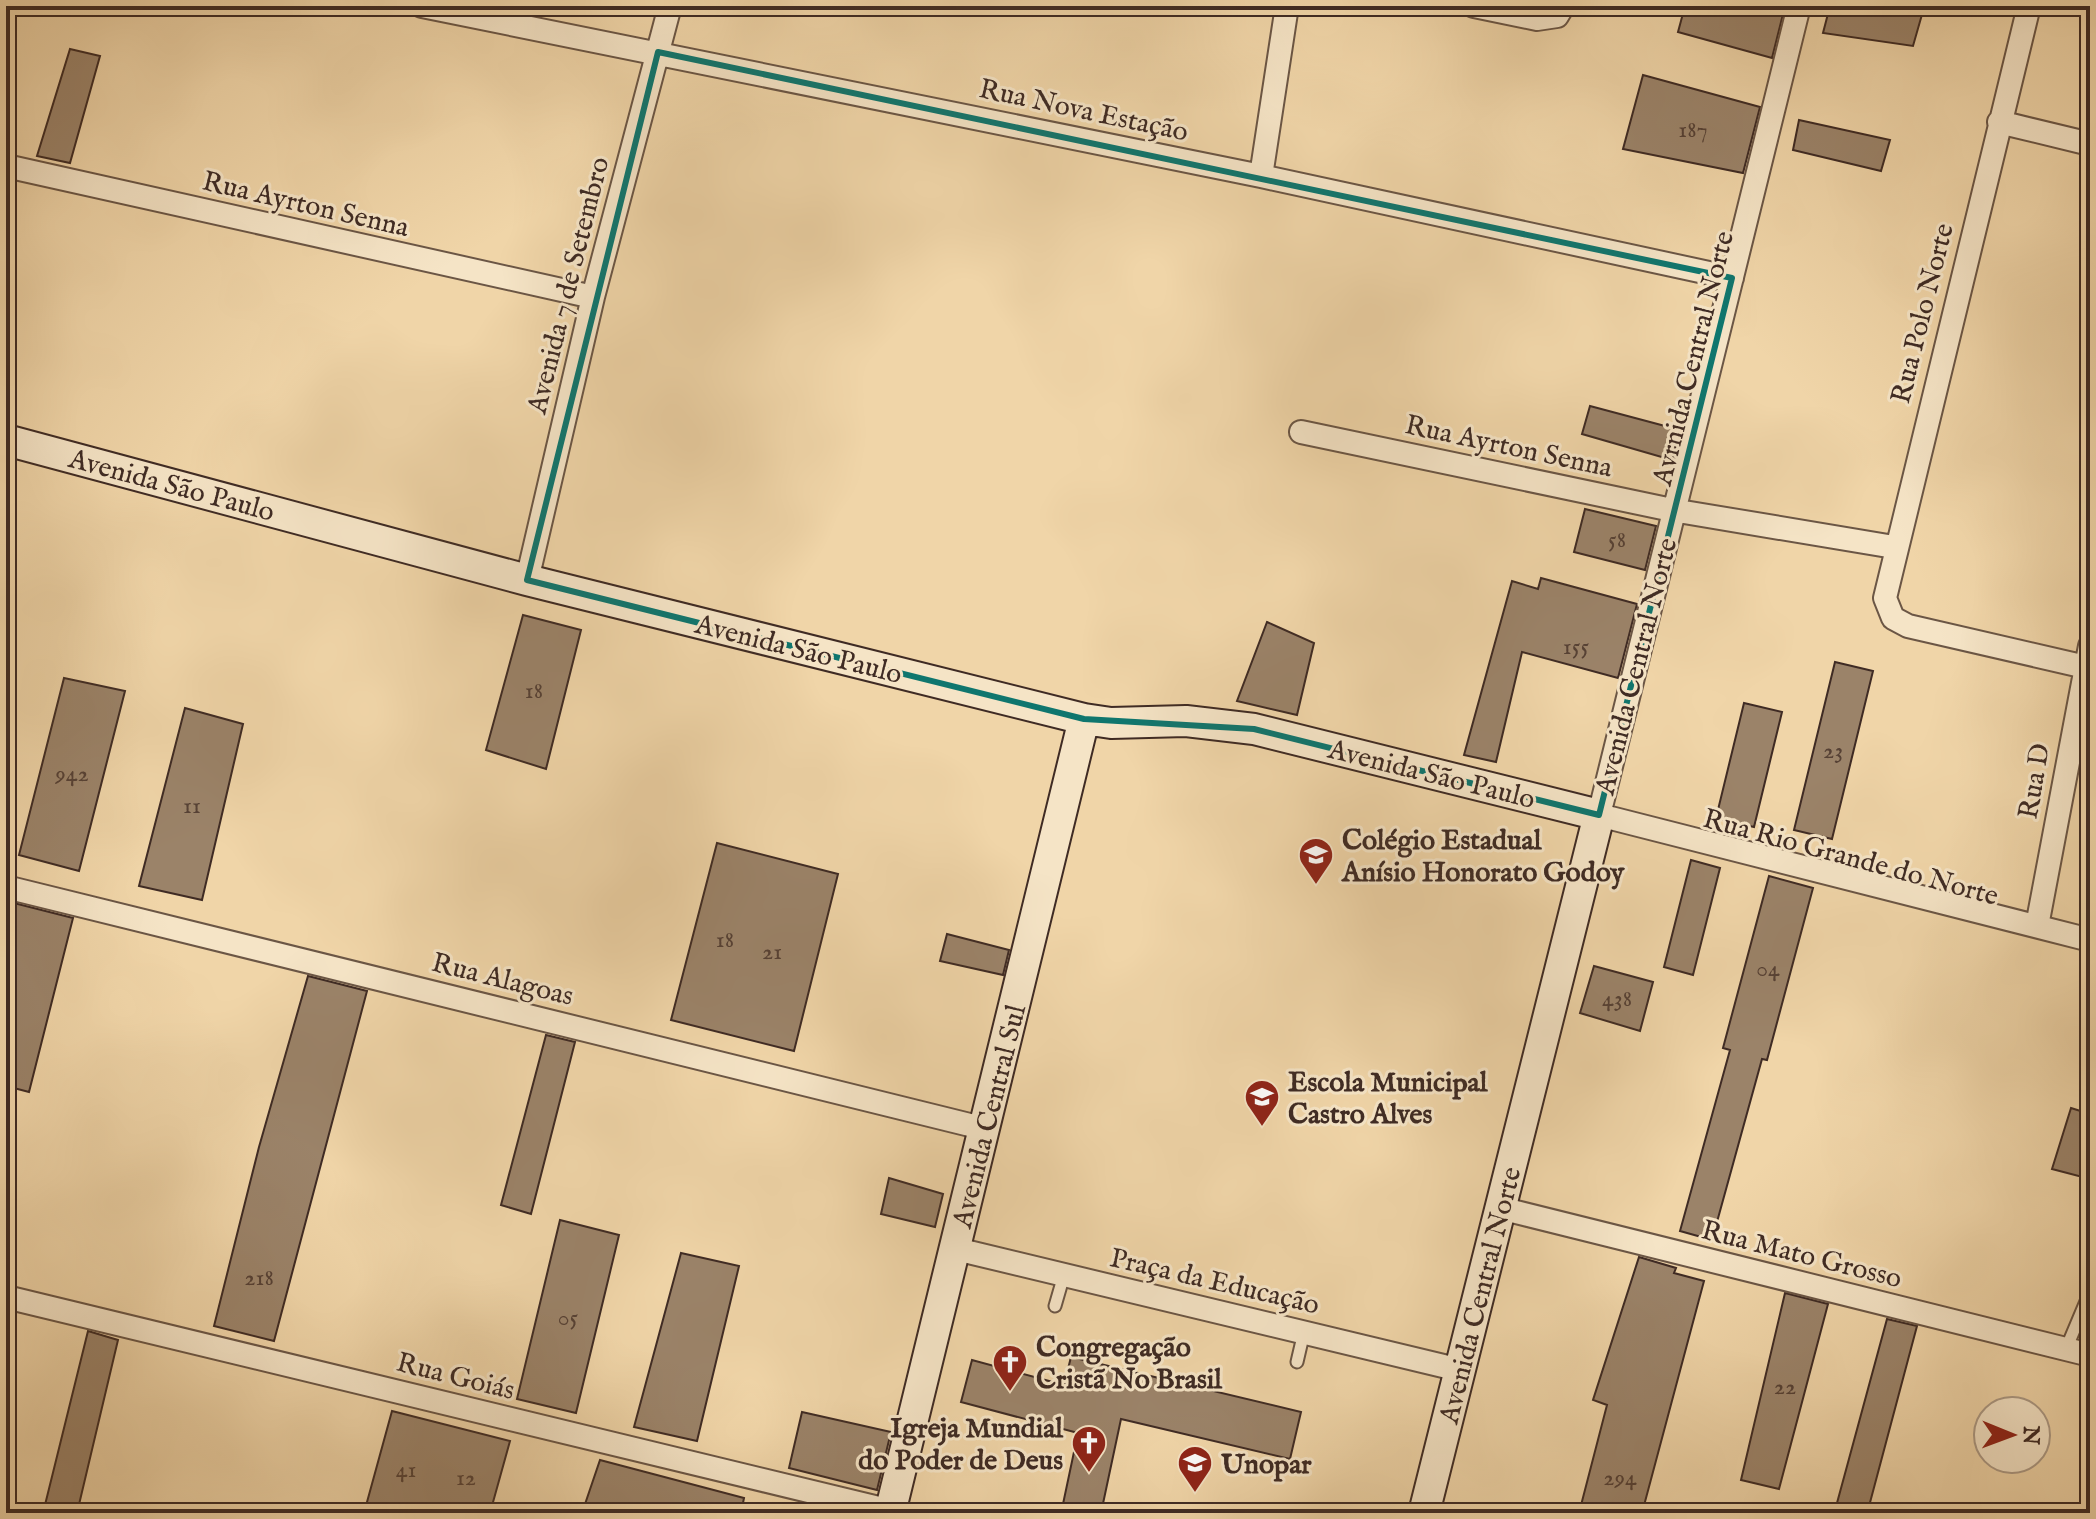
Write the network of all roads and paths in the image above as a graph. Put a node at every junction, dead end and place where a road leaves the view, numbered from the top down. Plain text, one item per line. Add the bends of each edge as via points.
1 (422, 6) edge
2 (670, 6) edge
3 (1287, 6) edge
4 (1474, 6) edge
5 (1563, 6) edge
6 (1799, 6) edge
7 (1811, 6) edge
8 (2029, 6) edge
9 (658, 52) junction
10 (1999, 122) junction
11 (2090, 144) edge
12 (6, 166) edge
13 (1261, 176) junction
14 (1732, 278) junction
15 (593, 297) junction
16 (1301, 432) dead end
17 (6, 440) edge
18 (1678, 512) junction
19 (1894, 547) junction
20 (527, 580) junction
21 (2088, 661) edge
22 (1084, 719) junction
23 (1601, 818) junction
24 (6, 887) edge
25 (2037, 926) junction
26 (2090, 940) edge
27 (2090, 949) edge
28 (986, 1129) junction
29 (1500, 1208) junction
30 (956, 1249) junction
31 (1064, 1275) junction
32 (2090, 1292) edge
33 (6, 1297) edge
34 (1055, 1306) dead end
35 (1304, 1332) junction
36 (2066, 1349) junction
37 (2090, 1355) edge
38 (1297, 1362) dead end
39 (1460, 1370) junction
40 (891, 1512) edge
41 (1424, 1513) edge

1 - 9 street, Rua Nova Estação
2 - 9 street, Avenida 7 de Setembro
3 - 13 street
4 - 5 street via 1537,19 1557,16
6 - 14 street, Avenida Central Norte
7 - 18 street, Avrnida Central Norte
8 - 10 street, Rua Polo Norte
9 - 13 street, Rua Nova Estação
9 - 15 street, Avenida 7 de Setembro
10 - 11 street
10 - 19 street, Rua Polo Norte
12 - 15 street, Rua Ayrton Senna
13 - 14 street, Rua Nova Estação
14 - 18 street, Avenida Central Norte
15 - 20 street, Avenida 7 de Setembro
16 - 18 street, Rua Ayrton Senna
17 - 20 main road, Avenida São Paulo
18 - 19 street, Rua Ayrton Senna
18 - 23 street, Avenida Central Norte
19 - 21 street, Rua Polo Norte via 1885,598 1893,618 1908,626
20 - 22 main road, Avenida São Paulo
21 - 25 street, Rua D
22 - 23 main road, Avenida São Paulo via 1254,729
22 - 28 main road, Avenida Central Sul
23 - 25 street, Rua Rio Grande do Norte
23 - 27 street, Rua Rio Grande do Norte
23 - 29 main road, Avenida Central Norte
24 - 28 street, Rua Alagoas
25 - 26 street, Rua Rio Grande do Norte
28 - 30 main road, Avenida Central Sul
29 - 36 street, Rua Mato Grosso
29 - 39 main road, Avenida Central Norte
30 - 31 street, Praça da Educação
30 - 40 main road, Avenida Central Sul
31 - 34 lane
31 - 35 street, Praça da Educação
32 - 36 lane
33 - 40 street, Rua Goiás
35 - 38 lane
35 - 39 street, Praça da Educação
36 - 37 street, Rua Mato Grosso
39 - 41 main road, Avenida Central Norte

